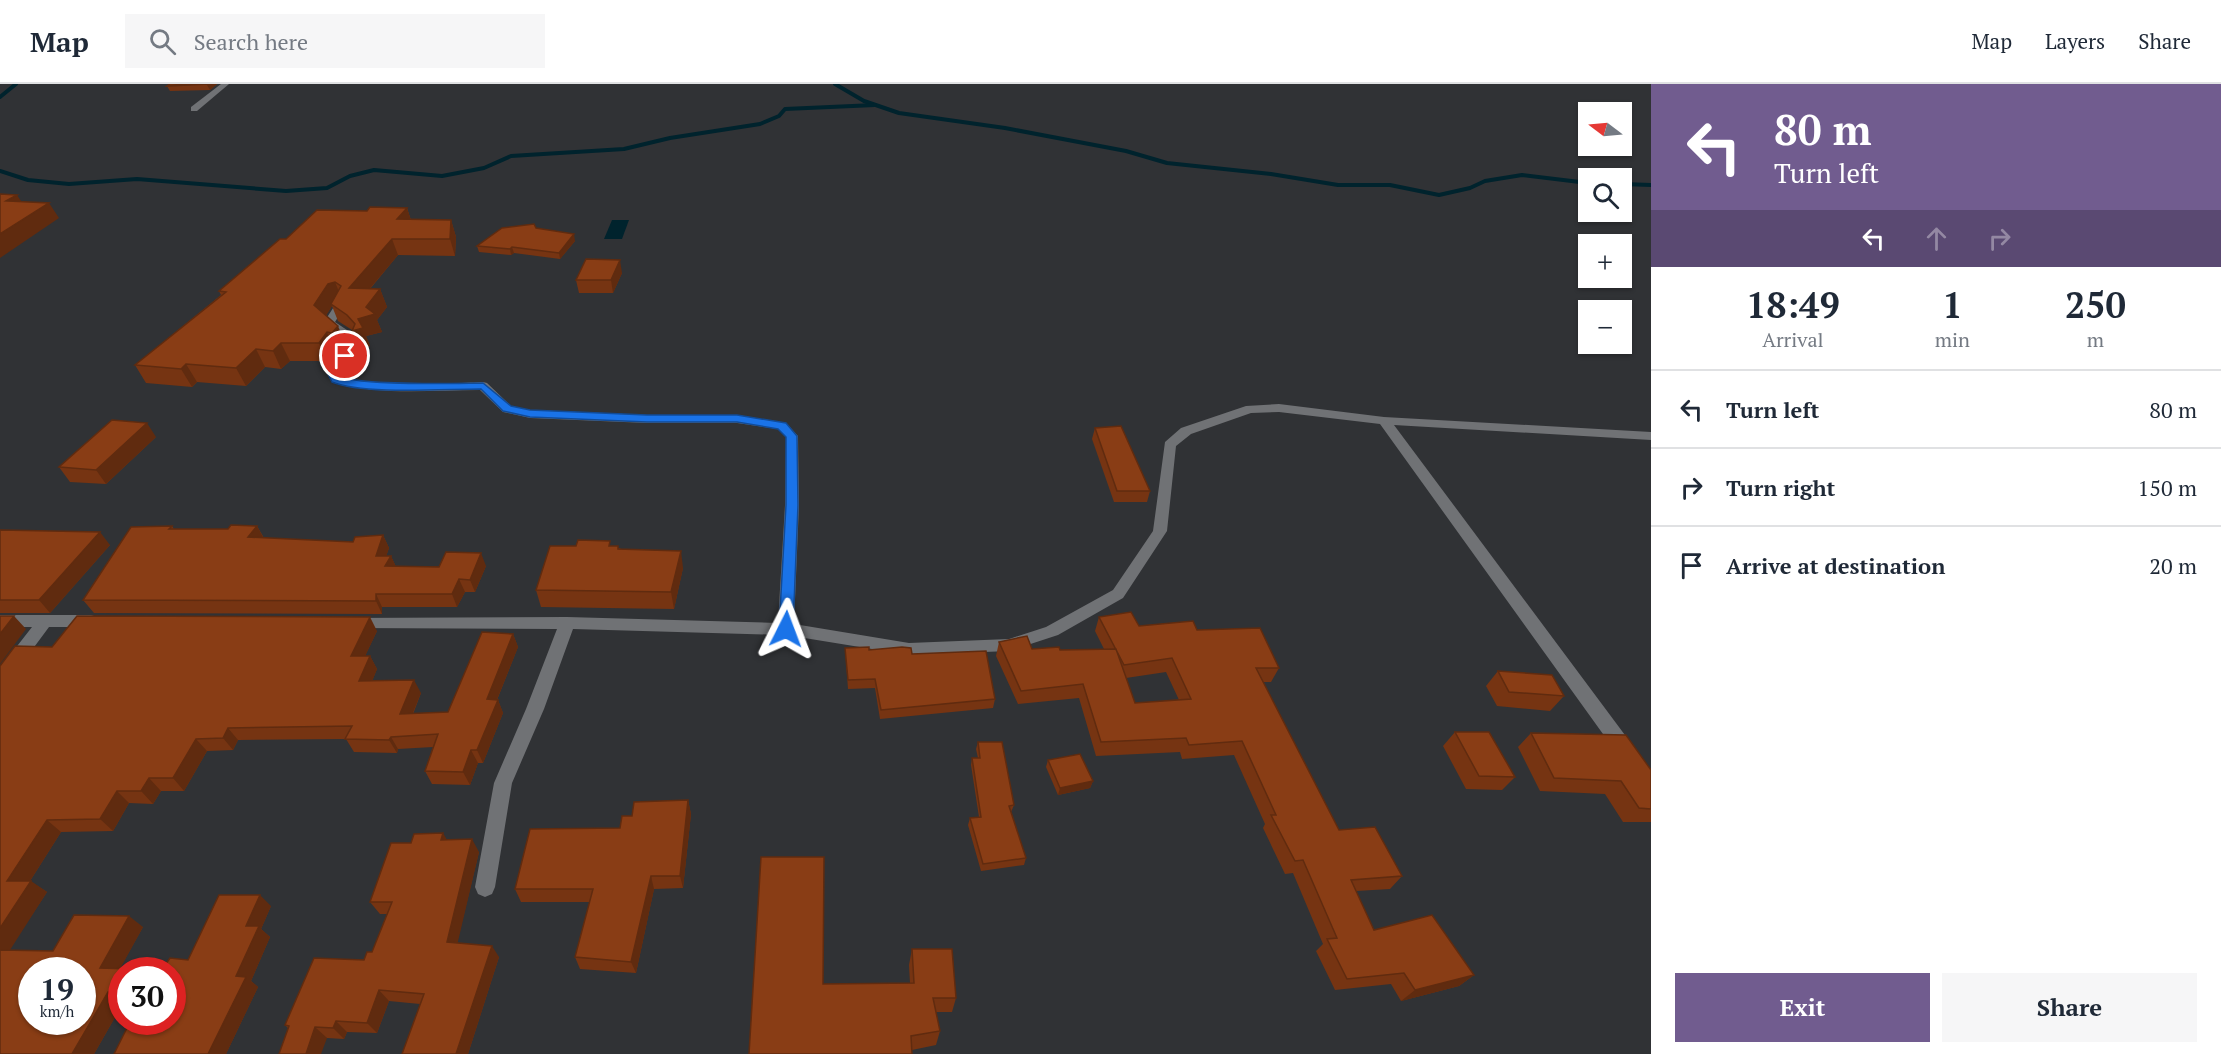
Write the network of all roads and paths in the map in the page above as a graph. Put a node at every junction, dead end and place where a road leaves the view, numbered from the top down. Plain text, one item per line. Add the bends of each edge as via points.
1 (225, 84) edge
2 (194, 109) dead end
3 (341, 304) edge
4 (1384, 421) junction
5 (1651, 436) edge
6 (0, 621) edge
7 (45, 621) junction
8 (105, 621) edge
9 (342, 622) edge
10 (567, 623) junction
11 (786, 629) junction
12 (0, 680) edge
13 (1651, 785) edge
14 (485, 887) dead end

1 - 2 street
3 - 11 street via 329,322 354,342 333,374 342,382 372,386 483,386 507,409 530,414 737,419 782,426 792,436
4 - 5 street
4 - 11 street via 1279,408 1250,409 1186,431 1170,445 1160,531 1118,594 1052,631 1009,645 909,649
4 - 13 street
6 - 7 street
7 - 8 street
7 - 12 street
9 - 10 street
10 - 11 street
10 - 14 street via 503,783

